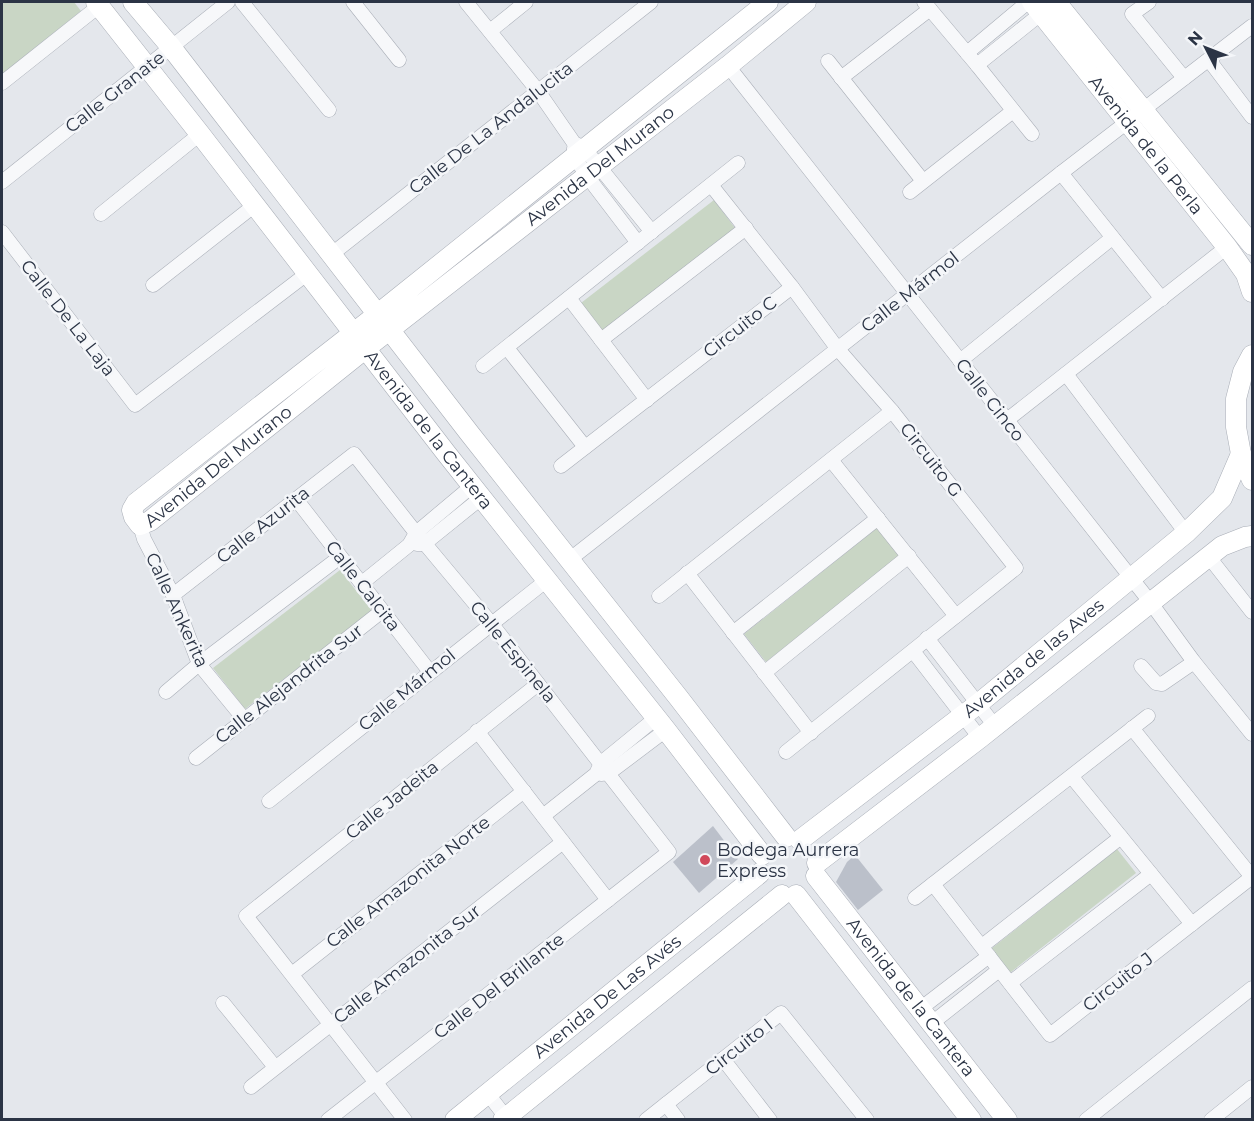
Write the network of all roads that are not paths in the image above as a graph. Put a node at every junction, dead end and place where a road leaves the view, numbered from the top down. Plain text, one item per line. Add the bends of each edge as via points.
1 (133, 2) edge
2 (228, 2) edge
3 (242, 2) edge
4 (353, 2) edge
5 (466, 2) edge
6 (526, 2) edge
7 (651, 2) edge
8 (768, 2) edge
9 (806, 2) edge
10 (1149, 2) edge
11 (98, 4) edge
12 (1043, 4) edge
13 (927, 5) edge
14 (1252, 26) edge
15 (489, 31) junction
16 (171, 47) junction
17 (967, 53) junction
18 (399, 60) dead end
19 (1209, 60) junction
20 (828, 61) dead end
21 (977, 65) junction
22 (147, 66) junction
23 (728, 66) junction
24 (841, 78) junction
25 (1184, 78) junction
26 (2, 83) edge
27 (538, 91) junction
28 (329, 110) dead end
29 (1013, 111) junction
30 (1136, 116) junction
31 (1252, 117) edge
32 (200, 134) junction
33 (1032, 134) dead end
34 (577, 149) junction
35 (738, 163) dead end
36 (593, 171) junction
37 (1061, 173) junction
38 (2, 182) edge
39 (923, 182) junction
40 (711, 185) junction
41 (910, 192) dead end
42 (255, 205) junction
43 (101, 214) dead end
44 (746, 228) junction
45 (2, 232) edge
46 (652, 232) junction
47 (1249, 236) edge
48 (1112, 238) junction
49 (638, 243) junction
50 (1227, 247) junction
51 (332, 254) junction
52 (308, 273) junction
53 (153, 285) dead end
54 (792, 287) junction
55 (1252, 292) edge
56 (907, 294) junction
57 (569, 298) junction
58 (1162, 299) junction
59 (378, 314) junction
60 (390, 330) junction
61 (353, 332) junction
62 (601, 340) junction
63 (366, 348) junction
64 (507, 348) junction
65 (837, 348) junction
66 (1252, 355) edge
67 (960, 361) junction
68 (483, 366) dead end
69 (1066, 374) junction
70 (647, 400) junction
71 (892, 411) junction
72 (1007, 420) junction
73 (585, 447) junction
74 (354, 454) joint
75 (1241, 454) junction
76 (831, 460) junction
77 (561, 466) dead end
78 (1252, 480) edge
79 (477, 492) junction
80 (296, 499) junction
81 (878, 518) junction
82 (140, 525) junction
83 (1186, 533) junction
84 (1252, 536) edge
85 (416, 541) junction
86 (340, 556) junction
87 (909, 556) junction
88 (1209, 556) junction
89 (569, 560) junction
90 (687, 573) junction
91 (1131, 578) junction
92 (547, 580) junction
93 (362, 583) junction
94 (173, 595) junction
95 (659, 596) dead end
96 (1151, 603) junction
97 (382, 611) junction
98 (1252, 612) edge
99 (956, 616) junction
100 (491, 623) junction
101 (733, 633) junction
102 (927, 638) junction
103 (913, 651) junction
104 (1194, 662) junction
105 (199, 664) junction
106 (1141, 666) dead end
107 (430, 672) junction
108 (764, 673) junction
109 (538, 684) junction
110 (166, 692) dead end
111 (970, 710) junction
112 (1148, 716) dead end
113 (244, 719) junction
114 (661, 724) junction
115 (995, 726) junction
116 (1132, 728) junction
117 (477, 731) junction
118 (811, 733) junction
119 (1252, 734) edge
120 (980, 738) junction
121 (786, 752) dead end
122 (196, 758) dead end
123 (602, 770) junction
124 (1072, 777) junction
125 (524, 791) junction
126 (269, 801) dead end
127 (543, 816) junction
128 (1121, 837) junction
129 (793, 838) junction
130 (563, 842) junction
131 (669, 852) joint
132 (761, 864) junction
133 (817, 869) junction
134 (1151, 874) junction
135 (1252, 877) edge
136 (933, 884) junction
137 (789, 895) junction
138 (915, 898) dead end
139 (608, 900) junction
140 (1192, 924) junction
141 (985, 951) junction
142 (999, 969) junction
143 (292, 974) junction
144 (1010, 983) junction
145 (1252, 988) edge
146 (223, 1003) dead end
147 (926, 1016) junction
148 (330, 1024) junction
149 (723, 1059) junction
150 (275, 1067) junction
151 (376, 1082) junction
152 (251, 1087) dead end
153 (1252, 1087) edge
154 (488, 1094) junction
155 (666, 1104) junction
156 (465, 1117) edge
157 (328, 1119) edge
158 (405, 1119) edge
159 (505, 1119) edge
160 (646, 1119) edge
161 (678, 1119) edge
162 (770, 1119) edge
163 (867, 1119) edge
164 (971, 1119) edge
165 (1007, 1119) edge
166 (1086, 1119) edge
167 (1212, 1119) edge

1 - 16 street, Avenida de la Cantera
2 - 16 street, Calle Granate
3 - 28 street
4 - 18 street
5 - 15 street
6 - 15 street
7 - 27 street, Calle De La Andalucita
8 - 34 street, Avenida Del Murano
9 - 23 street, Avenida Del Murano
10 - 25 street via 1132,14
11 - 22 street, Avenida de la Cantera
11 - 26 street
12 - 17 street
12 - 21 street
12 - 30 street, Avenida de la Perla
13 - 17 street
13 - 24 street
14 - 19 street, Calle Mármol
15 - 27 street
16 - 22 street, Calle Granate
16 - 51 street, Avenida de la Cantera
17 - 21 street
19 - 25 street, Calle Mármol
19 - 31 street
20 - 24 street
21 - 29 street
22 - 32 street, Avenida de la Cantera
22 - 38 street, Calle Granate
23 - 36 street, Avenida Del Murano
23 - 56 street, Calle Cinco
24 - 39 street
25 - 30 street, Calle Mármol
27 - 34 street
27 - 51 street, Calle De La Andalucita
29 - 33 street
29 - 39 street
30 - 37 street, Calle Mármol
30 - 47 street, Avenida de la Perla
30 - 50 street, Avenida de la Perla
32 - 42 street, Avenida de la Cantera
32 - 43 street
34 - 36 street
34 - 59 street, Avenida Del Murano
35 - 40 street
36 - 46 street
36 - 49 street
36 - 60 street, Avenida Del Murano
37 - 48 street
37 - 56 street, Calle Mármol
39 - 41 street
40 - 44 street, Circuito C
40 - 46 street
42 - 52 street, Avenida de la Cantera
42 - 53 street
44 - 54 street, Circuito C
44 - 62 street
45 - 52 street, Calle De La Laja via 135,405
46 - 49 street
48 - 58 street
48 - 67 street
49 - 57 street
50 - 55 street, Avenida de la Perla via 1246,274
50 - 58 street
51 - 59 street, Avenida de la Cantera
52 - 61 street, Avenida de la Cantera
54 - 65 street
54 - 70 street, Circuito C
56 - 65 street, Calle Mármol
56 - 67 street, Calle Cinco
57 - 62 street
57 - 64 street
58 - 69 street
59 - 60 street, Avenida de la Cantera
59 - 61 street, Avenida Del Murano
60 - 63 street, Avenida Del Murano
60 - 89 street, Avenida de la Cantera
61 - 63 street, Avenida de la Cantera
61 - 82 street, Avenida Del Murano via 136,503 132,510
62 - 70 street
63 - 79 street, Avenida de la Cantera
63 - 82 street, Avenida Del Murano via 150,521
64 - 68 street
64 - 73 street
65 - 71 street
65 - 89 street, Calle Mármol
66 - 75 street via 1236,399
67 - 72 street, Calle Cinco
69 - 72 street
69 - 83 street
70 - 73 street, Circuito C
71 - 76 street, Circuito G
71 - 99 street, Circuito G via 1016,568
72 - 91 street, Calle Cinco
73 - 77 street, Circuito C
74 - 80 street, Calle Azurita
74 - 85 street, Calle Espinela
75 - 78 street
75 - 83 street, Avenida de las Aves via 1222,498
76 - 81 street
76 - 90 street, Circuito G
79 - 85 street
79 - 92 street, Avenida de la Cantera
80 - 86 street, Calle Calcita
80 - 94 street, Calle Azurita
81 - 87 street
81 - 101 street
82 - 94 street, Calle Ankerita
83 - 91 street, Avenida de las Aves
84 - 88 street, Avenida de las Aves via 1222,546
85 - 93 street
85 - 100 street, Calle Espinela
86 - 93 street, Calle Calcita
86 - 105 street
87 - 99 street
87 - 108 street
88 - 96 street, Avenida de las Aves
88 - 98 street
89 - 129 street, Avenida de la Cantera
90 - 95 street, Circuito G
90 - 101 street
91 - 96 street, Calle Cinco
91 - 111 street, Avenida de las Aves
92 - 100 street, Calle Mármol
92 - 114 street, Avenida de la Cantera
93 - 97 street, Calle Calcita
94 - 105 street, Calle Ankerita
96 - 104 street, Calle Cinco
96 - 115 street, Avenida de las Aves
97 - 107 street, Calle Calcita
97 - 113 street, Calle Alejandrita Sur
99 - 102 street, Circuito G
100 - 107 street, Calle Mármol
100 - 109 street, Calle Espinela
101 - 108 street
102 - 103 street, Circuito G
102 - 111 street
103 - 111 street
103 - 118 street, Circuito G
104 - 106 street via 1162,684
104 - 119 street, Calle Cinco
105 - 110 street
105 - 113 street, Calle Ankerita
107 - 126 street, Calle Mármol
108 - 118 street
109 - 117 street, Calle Jadeita
109 - 123 street, Calle Espinela
111 - 115 street
111 - 120 street
111 - 129 street, Avenida de las Aves
112 - 116 street
113 - 122 street, Calle Alejandrita Sur
114 - 123 street
114 - 132 street, Avenida de la Cantera
115 - 120 street, Avenida de las Aves
116 - 124 street
116 - 135 street, Circuito J
117 - 125 street
117 - 143 street, Calle Jadeita via 246,916
118 - 121 street, Circuito G
120 - 133 street, Avenida de las Aves
123 - 127 street
123 - 131 street, Calle Espinela
124 - 128 street
124 - 136 street
125 - 127 street
125 - 143 street, Calle Amazonita Norte
127 - 130 street
128 - 134 street
128 - 141 street
129 - 132 street via 775,841
129 - 133 street via 815,853
130 - 139 street
130 - 148 street, Calle Amazonita Sur
131 - 139 street, Calle Del Brillante
132 - 137 street via 768,887
132 - 154 street, Avenida De Las Avés
133 - 137 street via 804,891
133 - 147 street, Avenida de la Cantera
134 - 140 street
134 - 144 street
135 - 140 street, Circuito J
136 - 138 street
136 - 141 street, Circuito J
137 - 159 street, Avenida De Las Avés
137 - 164 street, Avenida de la Cantera
139 - 151 street, Calle Del Brillante
140 - 144 street, Circuito J via 1050,1035
141 - 142 street, Circuito J
141 - 147 street
142 - 144 street, Circuito J
142 - 147 street
143 - 148 street
145 - 166 street
146 - 150 street
147 - 165 street, Avenida de la Cantera
148 - 150 street, Calle Amazonita Sur
148 - 151 street
149 - 155 street, Circuito I
149 - 162 street
149 - 163 street, Circuito I via 781,1013
150 - 152 street, Calle Amazonita Sur
151 - 157 street, Calle Del Brillante
151 - 158 street
153 - 167 street
154 - 156 street, Avenida De Las Avés
154 - 159 street
155 - 160 street, Circuito I
155 - 161 street

